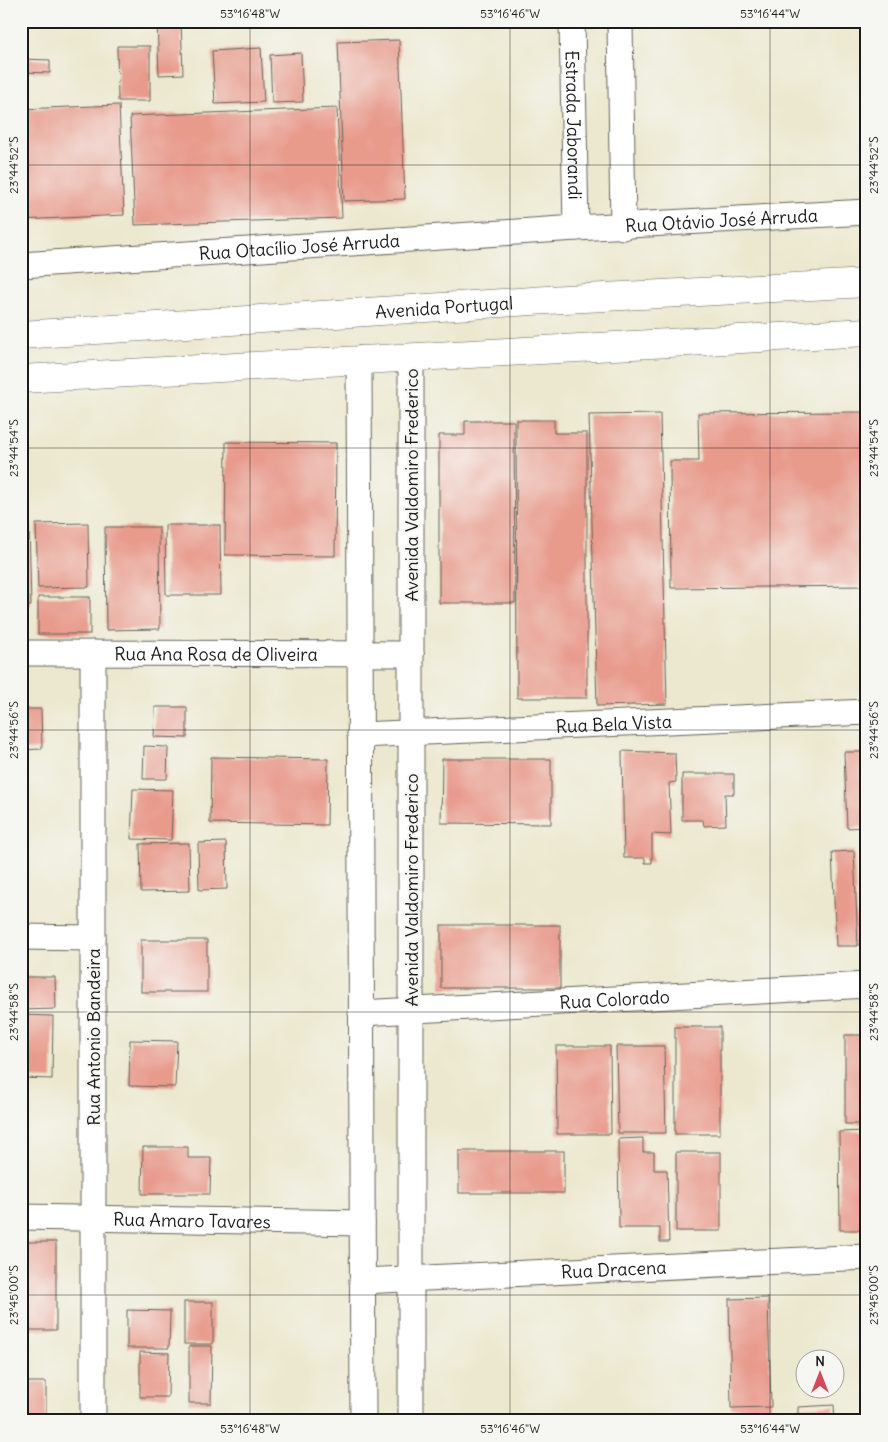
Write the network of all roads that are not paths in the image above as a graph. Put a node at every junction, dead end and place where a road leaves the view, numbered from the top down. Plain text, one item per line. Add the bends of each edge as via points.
1 (572, 21) edge
2 (620, 21) edge
3 (867, 212) edge
4 (623, 227) junction
5 (576, 228) junction
6 (21, 265) edge
7 (867, 283) edge
8 (867, 332) edge
9 (21, 335) edge
10 (411, 358) junction
11 (359, 359) junction
12 (21, 379) edge
13 (21, 653) edge
14 (92, 653) junction
15 (360, 654) junction
16 (411, 654) junction
17 (867, 712) edge
18 (411, 733) junction
19 (360, 735) junction
20 (21, 937) edge
21 (92, 938) junction
22 (867, 985) edge
23 (411, 1010) junction
24 (361, 1013) junction
25 (21, 1218) edge
26 (92, 1218) junction
27 (362, 1222) junction
28 (867, 1257) edge
29 (411, 1280) junction
30 (362, 1282) junction
31 (93, 1421) edge
32 (362, 1421) edge
33 (411, 1421) edge

1 - 5 street, Estrada Jaborandi
2 - 4 street
3 - 4 street, Rua Otávio José Arruda
4 - 5 street, Rua Otávio José Arruda
5 - 6 street, Rua Otacílio José Arruda
7 - 9 main road, Avenida Portugal
8 - 10 main road
10 - 11 main road
10 - 16 street, Avenida Valdomiro Frederico
11 - 12 main road
11 - 15 street
13 - 14 street, Rua Ana Rosa de Oliveira
14 - 15 street, Rua Ana Rosa de Oliveira
14 - 21 street, Rua Antonio Bandeira
15 - 16 street, Rua Ana Rosa de Oliveira
15 - 19 street
16 - 18 street, Avenida Valdomiro Frederico
17 - 18 street, Rua Bela Vista
18 - 19 street, Rua Bela Vista
18 - 23 street, Avenida Valdomiro Frederico
19 - 24 street
20 - 21 street
21 - 26 street, Rua Antonio Bandeira
22 - 23 street, Rua Colorado
23 - 24 street, Rua Colorado
23 - 29 street, Avenida Valdomiro Frederico
24 - 27 street
25 - 26 street, Rua Amaro Tavares
26 - 27 street, Rua Amaro Tavares
26 - 31 street, Rua Antonio Bandeira
27 - 30 street
28 - 29 street, Rua Dracena
29 - 30 street, Rua Dracena
29 - 33 street, Avenida Valdomiro Frederico
30 - 32 street

